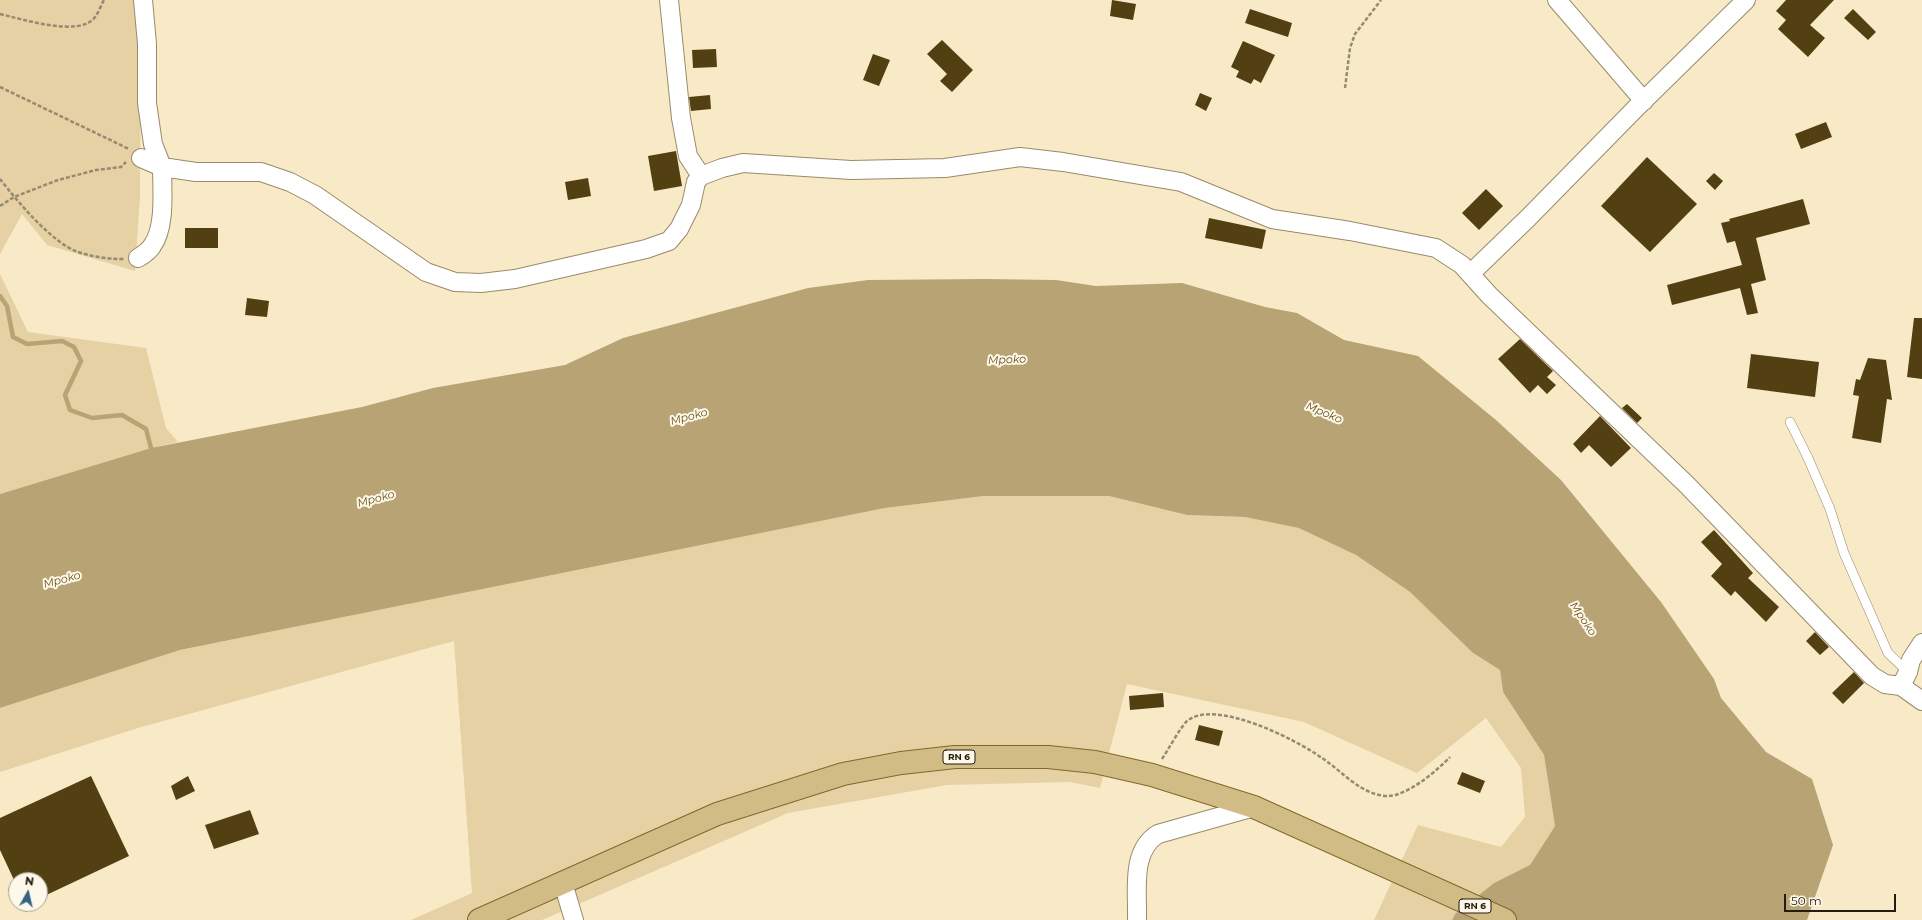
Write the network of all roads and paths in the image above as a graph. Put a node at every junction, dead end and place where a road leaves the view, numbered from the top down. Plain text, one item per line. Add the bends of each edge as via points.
1 (104, 0) edge
2 (143, 0) edge
3 (669, 0) edge
4 (1381, 0) edge
5 (1556, 0) edge
6 (1746, 0) edge
7 (0, 14) edge
8 (0, 87) edge
9 (1345, 88) dead end
10 (1644, 101) junction
11 (132, 155) junction
12 (162, 167) junction
13 (701, 176) junction
14 (0, 179) edge
15 (14, 197) junction
16 (0, 206) edge
17 (138, 258) joint
18 (1470, 274) junction
19 (1790, 422) dead end
20 (1922, 643) edge
21 (1905, 679) junction
22 (1922, 701) edge
23 (1450, 757) dead end
24 (1152, 775) junction
25 (1254, 807) junction
26 (563, 883) junction
27 (479, 920) edge
28 (574, 920) edge
29 (1137, 920) edge
30 (1505, 920) edge

1 - 7 path via 95,18 84,24 66,28
2 - 12 street via 148,103 153,144
3 - 13 street via 681,118 688,156
4 - 9 path via 1355,34 1350,48
5 - 10 street
6 - 10 street
8 - 11 path
10 - 18 street
11 - 12 street
11 - 15 path via 121,167 96,170 58,180
12 - 13 street via 196,172 261,172 290,182 315,195 426,272 455,282 481,283 523,277 646,249 669,241 679,229 691,205 696,182
12 - 17 street via 159,234 152,247
13 - 18 street via 743,163 851,170 946,168 1020,157 1063,162 1181,182 1272,219 1436,248 1462,265
14 - 15 path
15 - 16 path
15 - 17 path via 47,232 77,252 103,259
18 - 21 street via 1686,484 1872,676 1885,684
19 - 21 lane via 1828,503 1844,553 1888,653
20 - 21 street via 1911,660
21 - 22 street
23 - 24 path via 1440,768 1403,792 1388,796 1375,794 1355,783 1322,757 1289,738 1250,722 1220,714 1202,714 1187,721
24 - 25 main road, RN 6
24 - 26 main road, RN 6 via 1095,762 1048,756 955,757 901,763 843,774 717,814
25 - 29 street via 1151,838 1138,863
25 - 30 main road, RN 6
26 - 27 main road, RN 6
26 - 28 street

